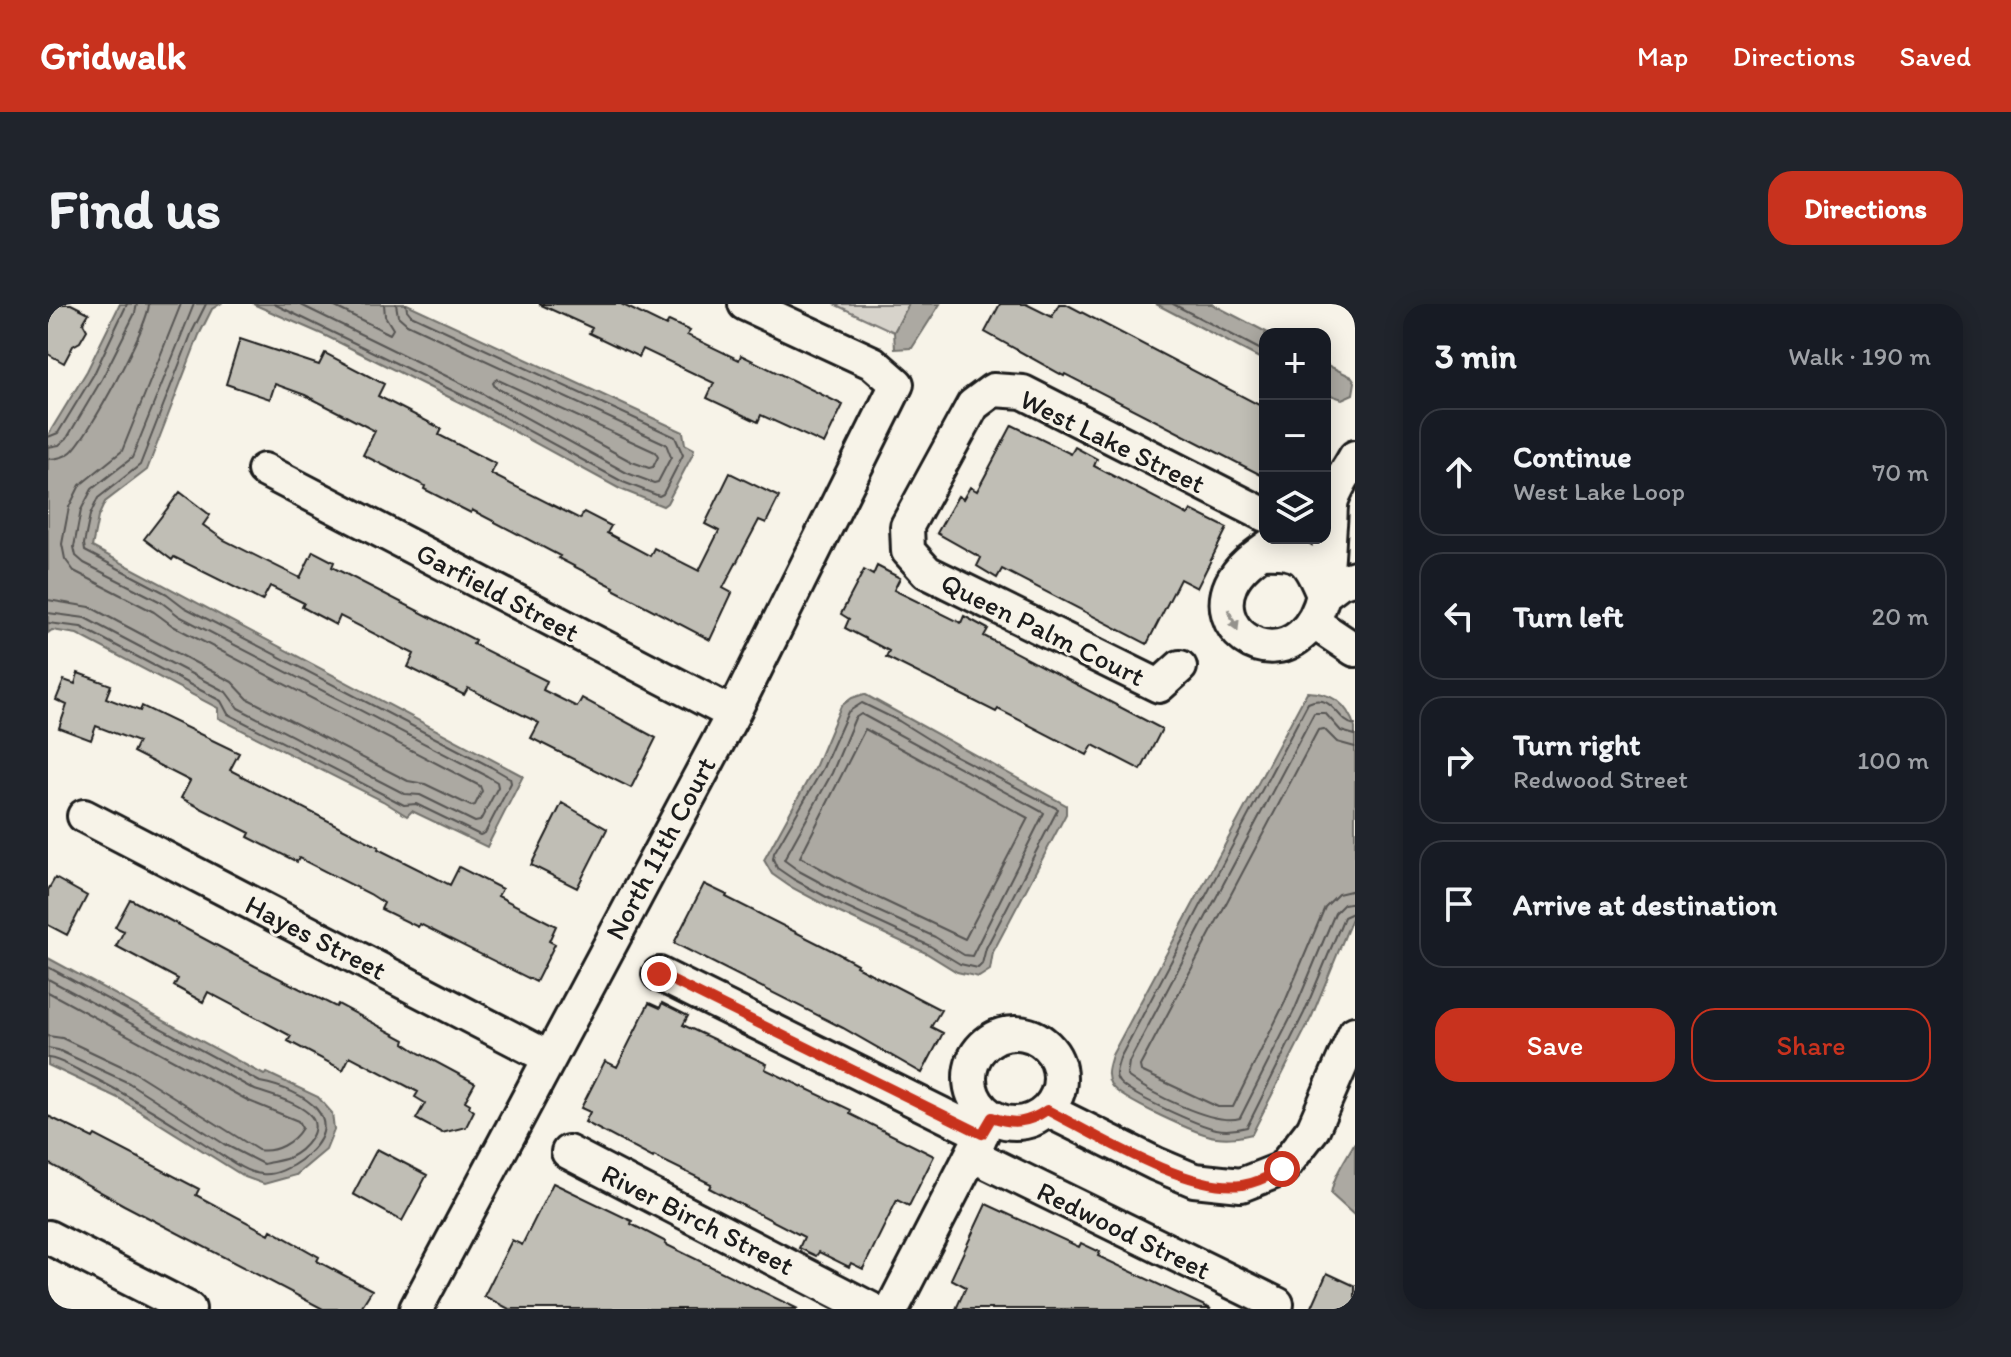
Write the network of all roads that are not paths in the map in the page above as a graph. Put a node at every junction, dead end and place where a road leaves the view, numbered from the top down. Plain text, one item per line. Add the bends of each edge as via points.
1 (745, 304) edge
2 (1355, 457) edge
3 (264, 470) dead end
4 (1232, 498) junction
5 (1331, 498) edge
6 (1259, 512) edge
7 (1331, 549) edge
8 (908, 551) joint
9 (1262, 551) edge
10 (1355, 577) edge
11 (1318, 608) junction
12 (1355, 650) edge
13 (1180, 667) dead end
14 (733, 714) junction
15 (84, 816) dead end
16 (659, 974) dead end
17 (1355, 1033) edge
18 (548, 1057) junction
19 (1047, 1110) junction
20 (982, 1135) junction
21 (568, 1152) dead end
22 (48, 1237) edge
23 (1276, 1307) edge
24 (189, 1309) edge
25 (416, 1309) edge
26 (871, 1309) edge
27 (892, 1309) edge

1 - 14 street, North 11th Court via 873,363 897,384
2 - 5 street
3 - 14 street, Garfield Street
4 - 6 street, West Lake Street
4 - 8 street, West Lake Street via 1023,392 993,390 973,405 907,526
4 - 9 street, West Lake Street
7 - 11 street
8 - 13 street, Queen Palm Court via 927,572 1159,686
9 - 11 street via 1300,556 1313,571
9 -> 11 street via 1230,585 1226,599 1235,629 1265,648 1286,644 1301,636
10 - 11 street via 1340,582
11 - 12 street
14 - 18 street, North 11th Court
15 - 18 street, Hayes Street
16 - 20 street, Redwood Street
17 - 19 street via 1313,1129 1282,1169 1241,1185 1194,1180
18 - 25 street, North 11th Court
19 - 20 street
19 - 20 street via 1060,1085 1056,1057 1036,1037 1002,1034 975,1055 970,1072
20 - 23 street, Redwood Street
20 - 27 street
21 - 26 street, River Birch Street
22 - 24 street

